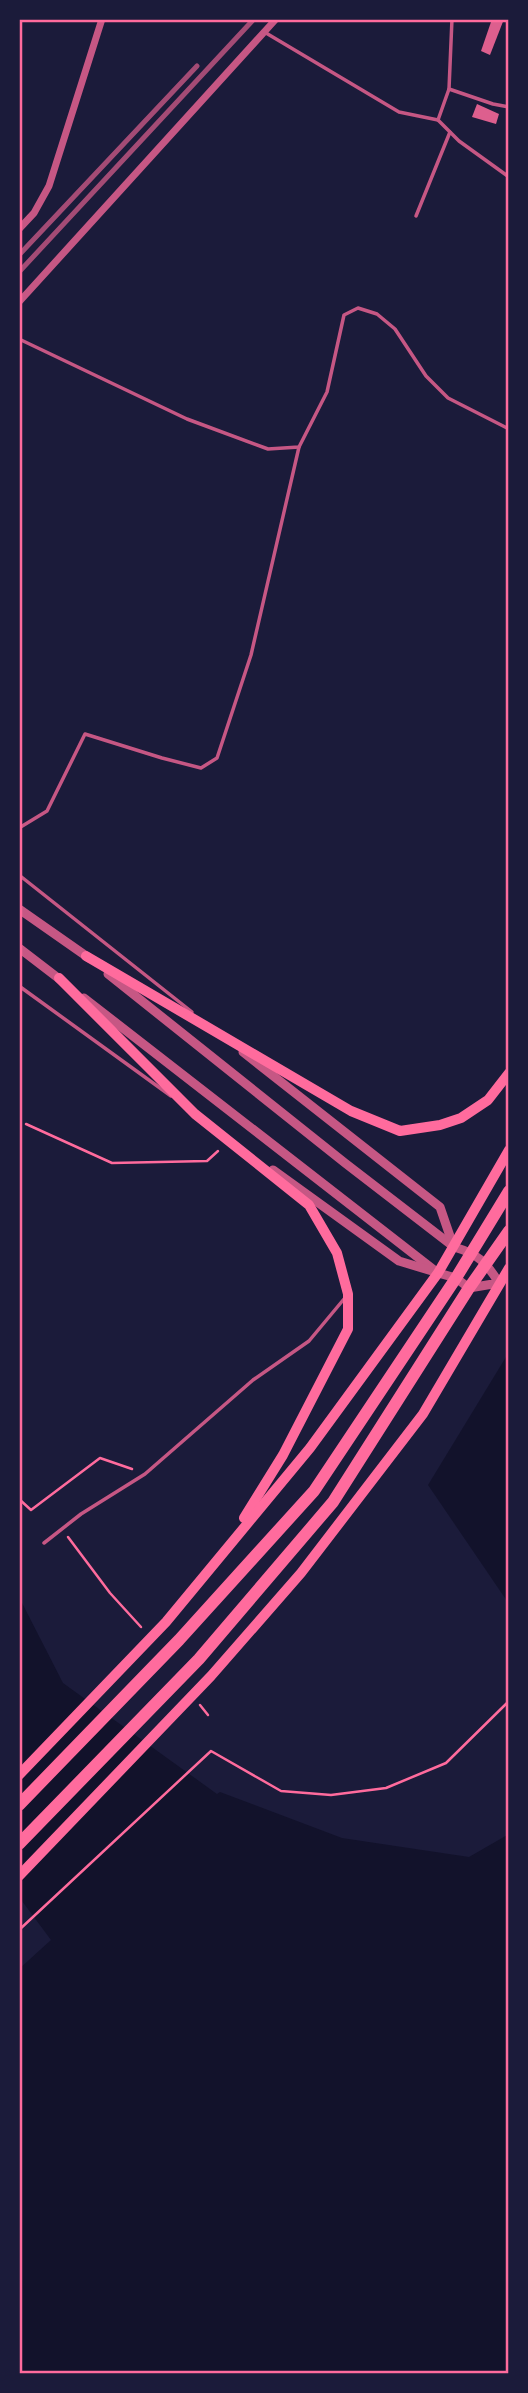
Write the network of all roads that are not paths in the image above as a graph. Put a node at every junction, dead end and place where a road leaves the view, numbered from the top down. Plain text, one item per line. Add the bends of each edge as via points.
1 (102, 19) edge
2 (276, 19) edge
3 (452, 19) edge
4 (264, 32) junction
5 (449, 89) junction
6 (509, 107) edge
7 (438, 120) junction
8 (450, 132) junction
9 (509, 177) edge
10 (416, 216) dead end
11 (19, 229) edge
12 (19, 302) edge
13 (19, 339) edge
14 (509, 429) edge
15 (299, 447) junction
16 (19, 828) edge
17 (19, 875) edge
18 (19, 909) edge
19 (19, 948) edge
20 (86, 956) junction
21 (59, 978) junction
22 (19, 986) edge
23 (216, 1030) junction
24 (509, 1073) edge
25 (195, 1114) junction
26 (509, 1150) edge
27 (509, 1191) edge
28 (509, 1231) edge
29 (454, 1247) junction
30 (471, 1252) junction
31 (487, 1264) junction
32 (509, 1268) edge
33 (438, 1273) junction
34 (456, 1278) junction
35 (499, 1283) junction
36 (469, 1288) junction
37 (348, 1294) junction
38 (44, 1543) dead end
39 (224, 1551) junction
40 (19, 1775) edge
41 (19, 1805) edge
42 (19, 1843) edge
43 (19, 1876) edge

1 - 11 street via 49,186
2 - 4 street
3 - 5 lane
4 - 7 lane via 399,112
4 - 12 street
5 - 6 lane
5 - 7 lane
7 - 8 lane
8 - 9 lane
8 - 10 lane
13 - 15 lane via 187,419 268,449
14 - 15 lane via 448,398 426,376 395,329 377,314 358,308 344,315 327,392
15 - 16 lane via 251,655 217,758 201,768 85,734 47,811
17 - 23 lane
18 - 20 street
19 - 21 street
20 - 23 main road
20 - 29 street
21 - 25 main road
21 - 33 street
22 - 25 lane
23 - 24 main road via 351,1111 400,1131 461,1118 488,1100
23 - 29 street via 440,1207
25 - 33 street via 399,1261
25 - 37 main road via 309,1205 337,1253
26 - 29 main road
27 - 30 highway
28 - 31 highway
29 - 30 street
29 - 33 main road
30 - 31 street
30 - 34 highway
31 - 35 street
31 - 36 highway
32 - 35 main road
33 - 34 street
33 - 39 main road via 310,1448
34 - 36 street
34 - 41 highway via 314,1490 179,1640
35 - 36 street
35 - 43 main road via 423,1414 301,1573 211,1676
36 - 42 highway via 333,1502 199,1659
37 - 38 lane via 309,1341 253,1380 145,1474
37 - 39 main road via 348,1329 283,1455
39 - 40 main road via 166,1622

